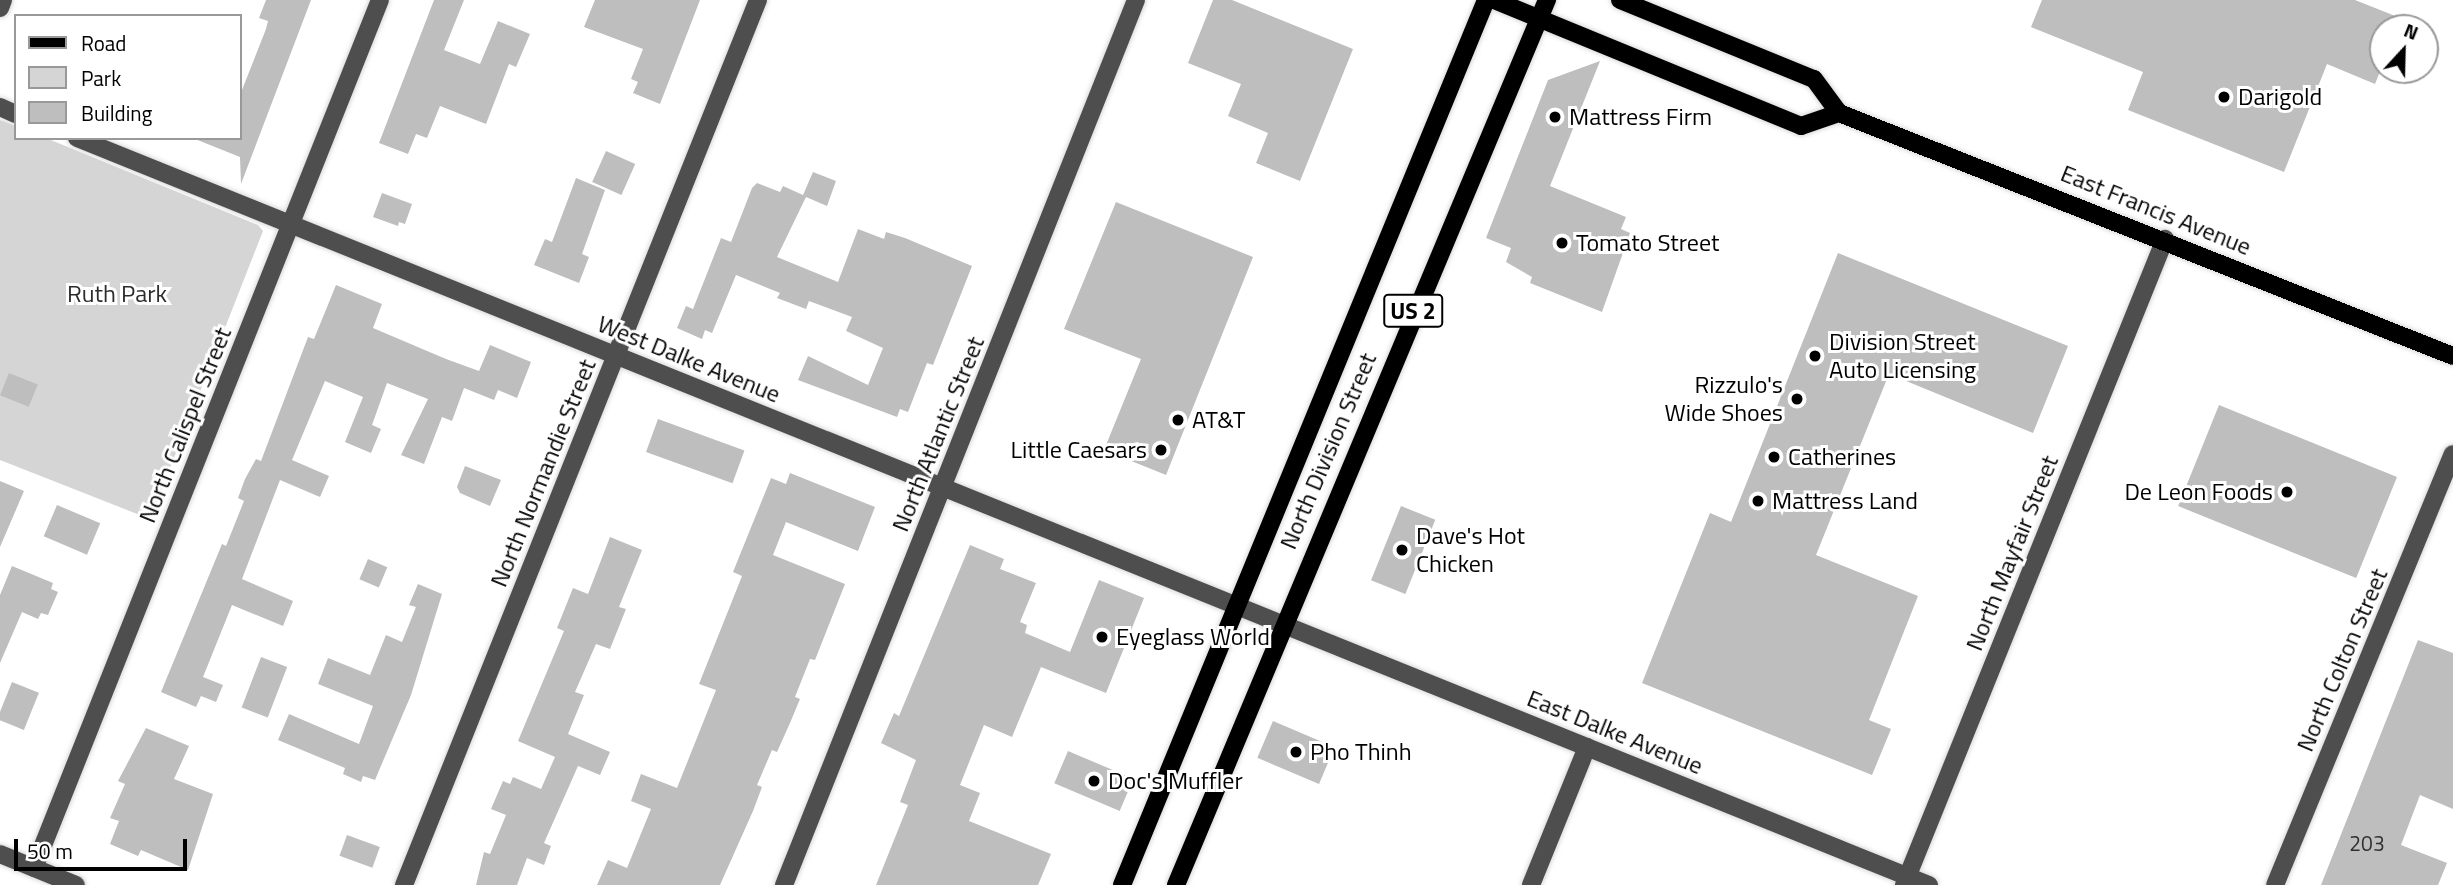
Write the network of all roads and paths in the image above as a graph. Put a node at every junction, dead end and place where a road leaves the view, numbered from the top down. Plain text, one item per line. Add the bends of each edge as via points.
1 (3, 0) edge
2 (380, 0) edge
3 (758, 0) edge
4 (1136, 0) edge
5 (1486, 0) edge
6 (1494, 0) edge
7 (1547, 0) edge
8 (1620, 0) edge
9 (0, 8) edge
10 (1538, 20) junction
11 (1839, 113) junction
12 (82, 140) edge
13 (292, 225) junction
14 (2165, 239) junction
15 (616, 356) junction
16 (2453, 356) edge
17 (2453, 454) edge
18 (943, 488) junction
19 (1237, 606) junction
20 (1283, 624) junction
21 (1587, 747) junction
22 (0, 854) edge
23 (34, 868) junction
24 (1906, 881) edge
25 (76, 885) edge
26 (404, 885) edge
27 (784, 885) edge
28 (1122, 885) edge
29 (1176, 885) edge
30 (1531, 885) edge
31 (1929, 885) edge
32 (2275, 885) edge

1 - 9 street
2 - 13 street, North Calispel Street
3 - 15 street, North Normandie Street
4 - 18 street, North Atlantic Street
5 - 19 main road, North Division Street / US 2
6 - 10 main road
7 - 10 main road, North Division Street / US 2
8 - 11 main road via 1814,79
10 - 11 main road via 1801,127
10 - 20 main road, North Division Street / US 2
11 - 14 main road, East Francis Avenue
12 - 13 street, West Dalke Avenue
13 - 15 street, West Dalke Avenue
13 - 23 street, North Calispel Street
14 - 16 main road, East Francis Avenue
14 - 24 street, North Mayfair Street
15 - 18 street, West Dalke Avenue
15 - 26 street, North Normandie Street
17 - 32 street, North Colton Street
18 - 19 street, West Dalke Avenue
18 - 27 street, North Atlantic Street
19 - 20 street, West Dalke Avenue
19 - 28 main road, North Division Street / US 2
20 - 21 street, East Dalke Avenue
20 - 29 main road, North Division Street / US 2
21 - 24 street, East Dalke Avenue
21 - 30 street
22 - 23 street
23 - 25 street
24 - 31 street, East Dalke Avenue

